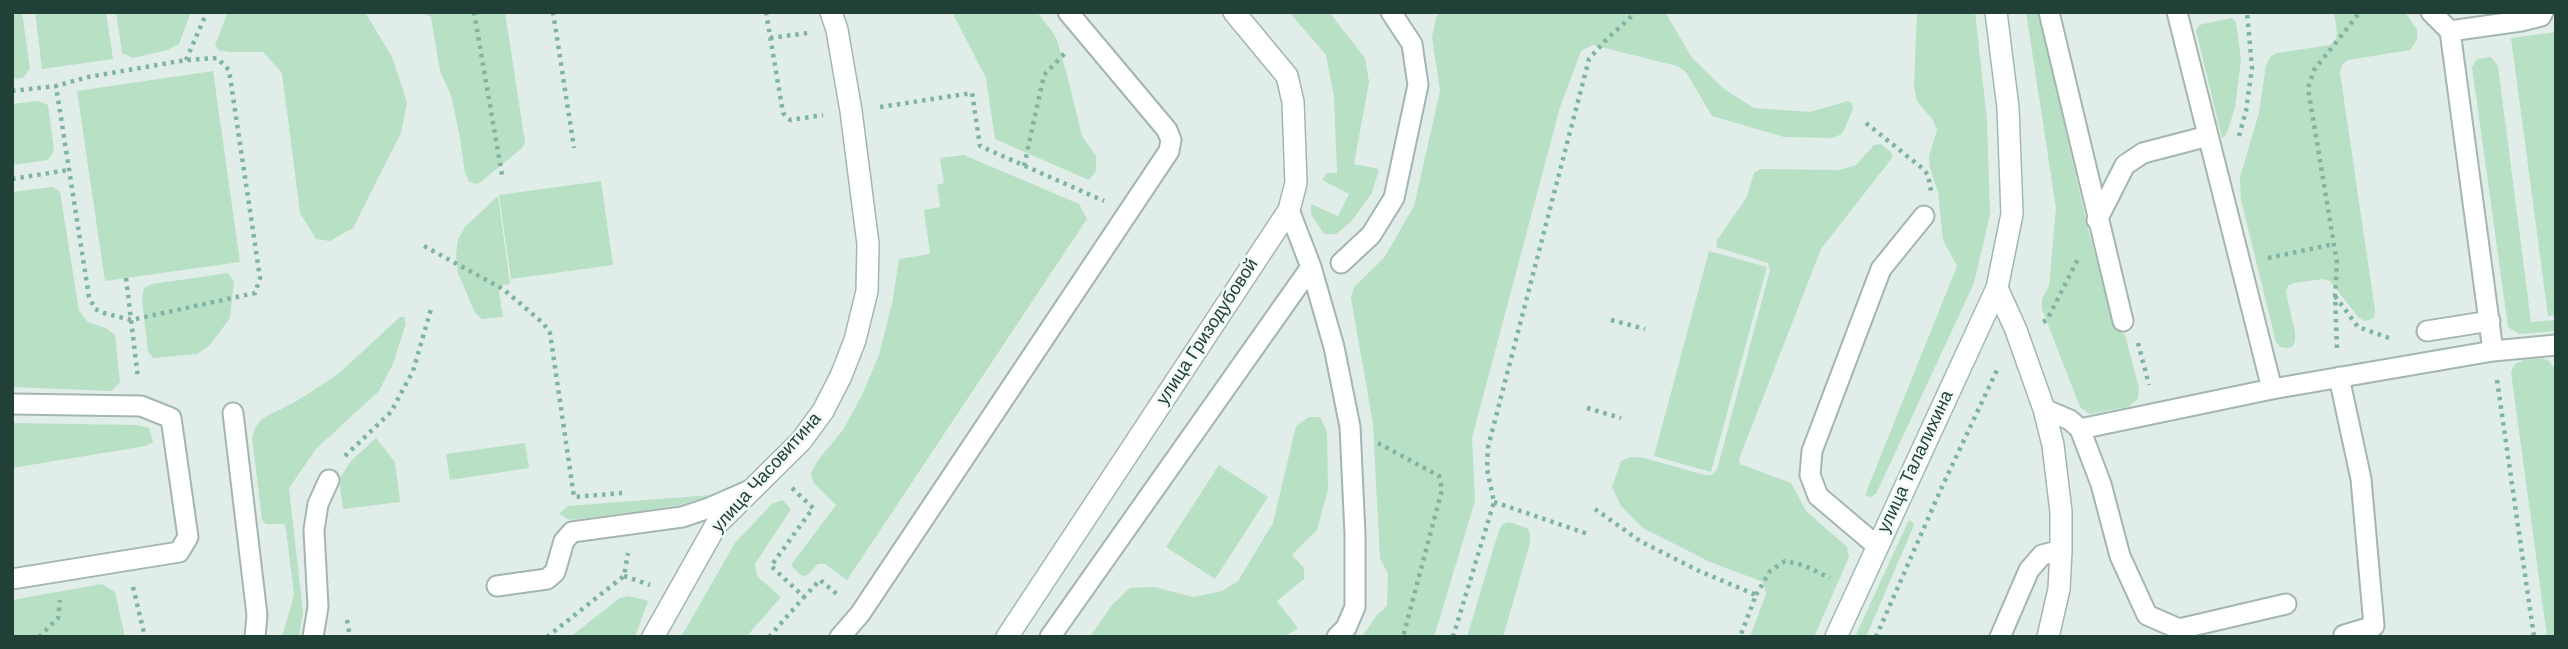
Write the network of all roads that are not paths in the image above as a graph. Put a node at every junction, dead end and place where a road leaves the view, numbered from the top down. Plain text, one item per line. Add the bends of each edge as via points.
1 (831, 12) edge
2 (1068, 12) edge
3 (1234, 12) edge
4 (1391, 12) edge
5 (1996, 12) edge
6 (2049, 12) edge
7 (2177, 12) edge
8 (2431, 12) edge
9 (2543, 12) edge
10 (2514, 17) edge
11 (2450, 31) junction
12 (2208, 136) junction
13 (1289, 209) junction
14 (1924, 216) road end
15 (2097, 220) junction
16 (1341, 263) dead end
17 (1311, 267) junction
18 (1997, 288) junction
19 (2123, 321) road end
20 (2490, 321) junction
21 (2427, 331) road end
22 (2556, 345) edge
23 (2493, 351) junction
24 (2339, 377) junction
25 (2272, 389) junction
26 (12, 404) edge
27 (2044, 409) junction
28 (233, 414) dead end
29 (2081, 429) junction
30 (329, 480) dead end
31 (752, 489) junction
32 (1877, 546) junction
33 (2061, 550) junction
34 (12, 579) edge
35 (498, 586) dead end
36 (2286, 604) dead end
37 (2344, 635) dead end
38 (255, 637) edge
39 (313, 637) edge
40 (653, 637) edge
41 (840, 637) edge
42 (1007, 637) edge
43 (1050, 637) edge
44 (1337, 637) edge
45 (1836, 637) edge
46 (2000, 637) edge
47 (2048, 637) edge

1 - 31 street, улица Часовитина via 851,111 868,244 867,291 855,340 823,411 801,441
2 - 41 lane via 1167,130 1169,151 860,614
3 - 13 street, улица Гризодубовой via 1287,76 1293,102 1296,183
4 - 16 lane via 1412,44 1418,85 1394,198 1371,235
5 - 18 street, улица Талалихина via 2008,108 2012,214
6 - 15 lane
7 - 12 lane
8 - 11 lane
9 - 10 lane via 2541,16
10 - 11 lane
11 - 20 lane
12 - 15 lane via 2143,153 2125,165
12 - 25 lane
13 - 17 lane
13 - 42 street, улица Гризодубовой
14 - 32 lane via 1881,269 1812,451 1810,475 1818,496
15 - 19 lane
17 - 43 lane
17 - 44 lane via 1334,346 1350,427 1355,607
18 - 27 street
18 - 32 street, улица Талалихина
20 - 21 lane
20 - 23 lane
22 - 23 lane
23 - 24 lane
24 - 25 lane
24 - 37 lane via 2361,479 2374,626
25 - 29 lane
26 - 34 lane via 141,406 171,418 188,537 179,552
27 - 29 lane
27 - 33 street via 2057,478
28 - 38 lane via 257,615
29 - 36 lane via 2120,556 2147,615 2179,629
30 - 39 lane via 318,504 314,530 318,607
31 - 35 lane via 682,517 572,532 564,541 555,572 547,579
31 - 40 street, улица Часовитина via 716,525
32 - 45 street, улица Талалихина
33 - 46 lane via 2042,555 2029,570
33 - 47 street via 2059,589

